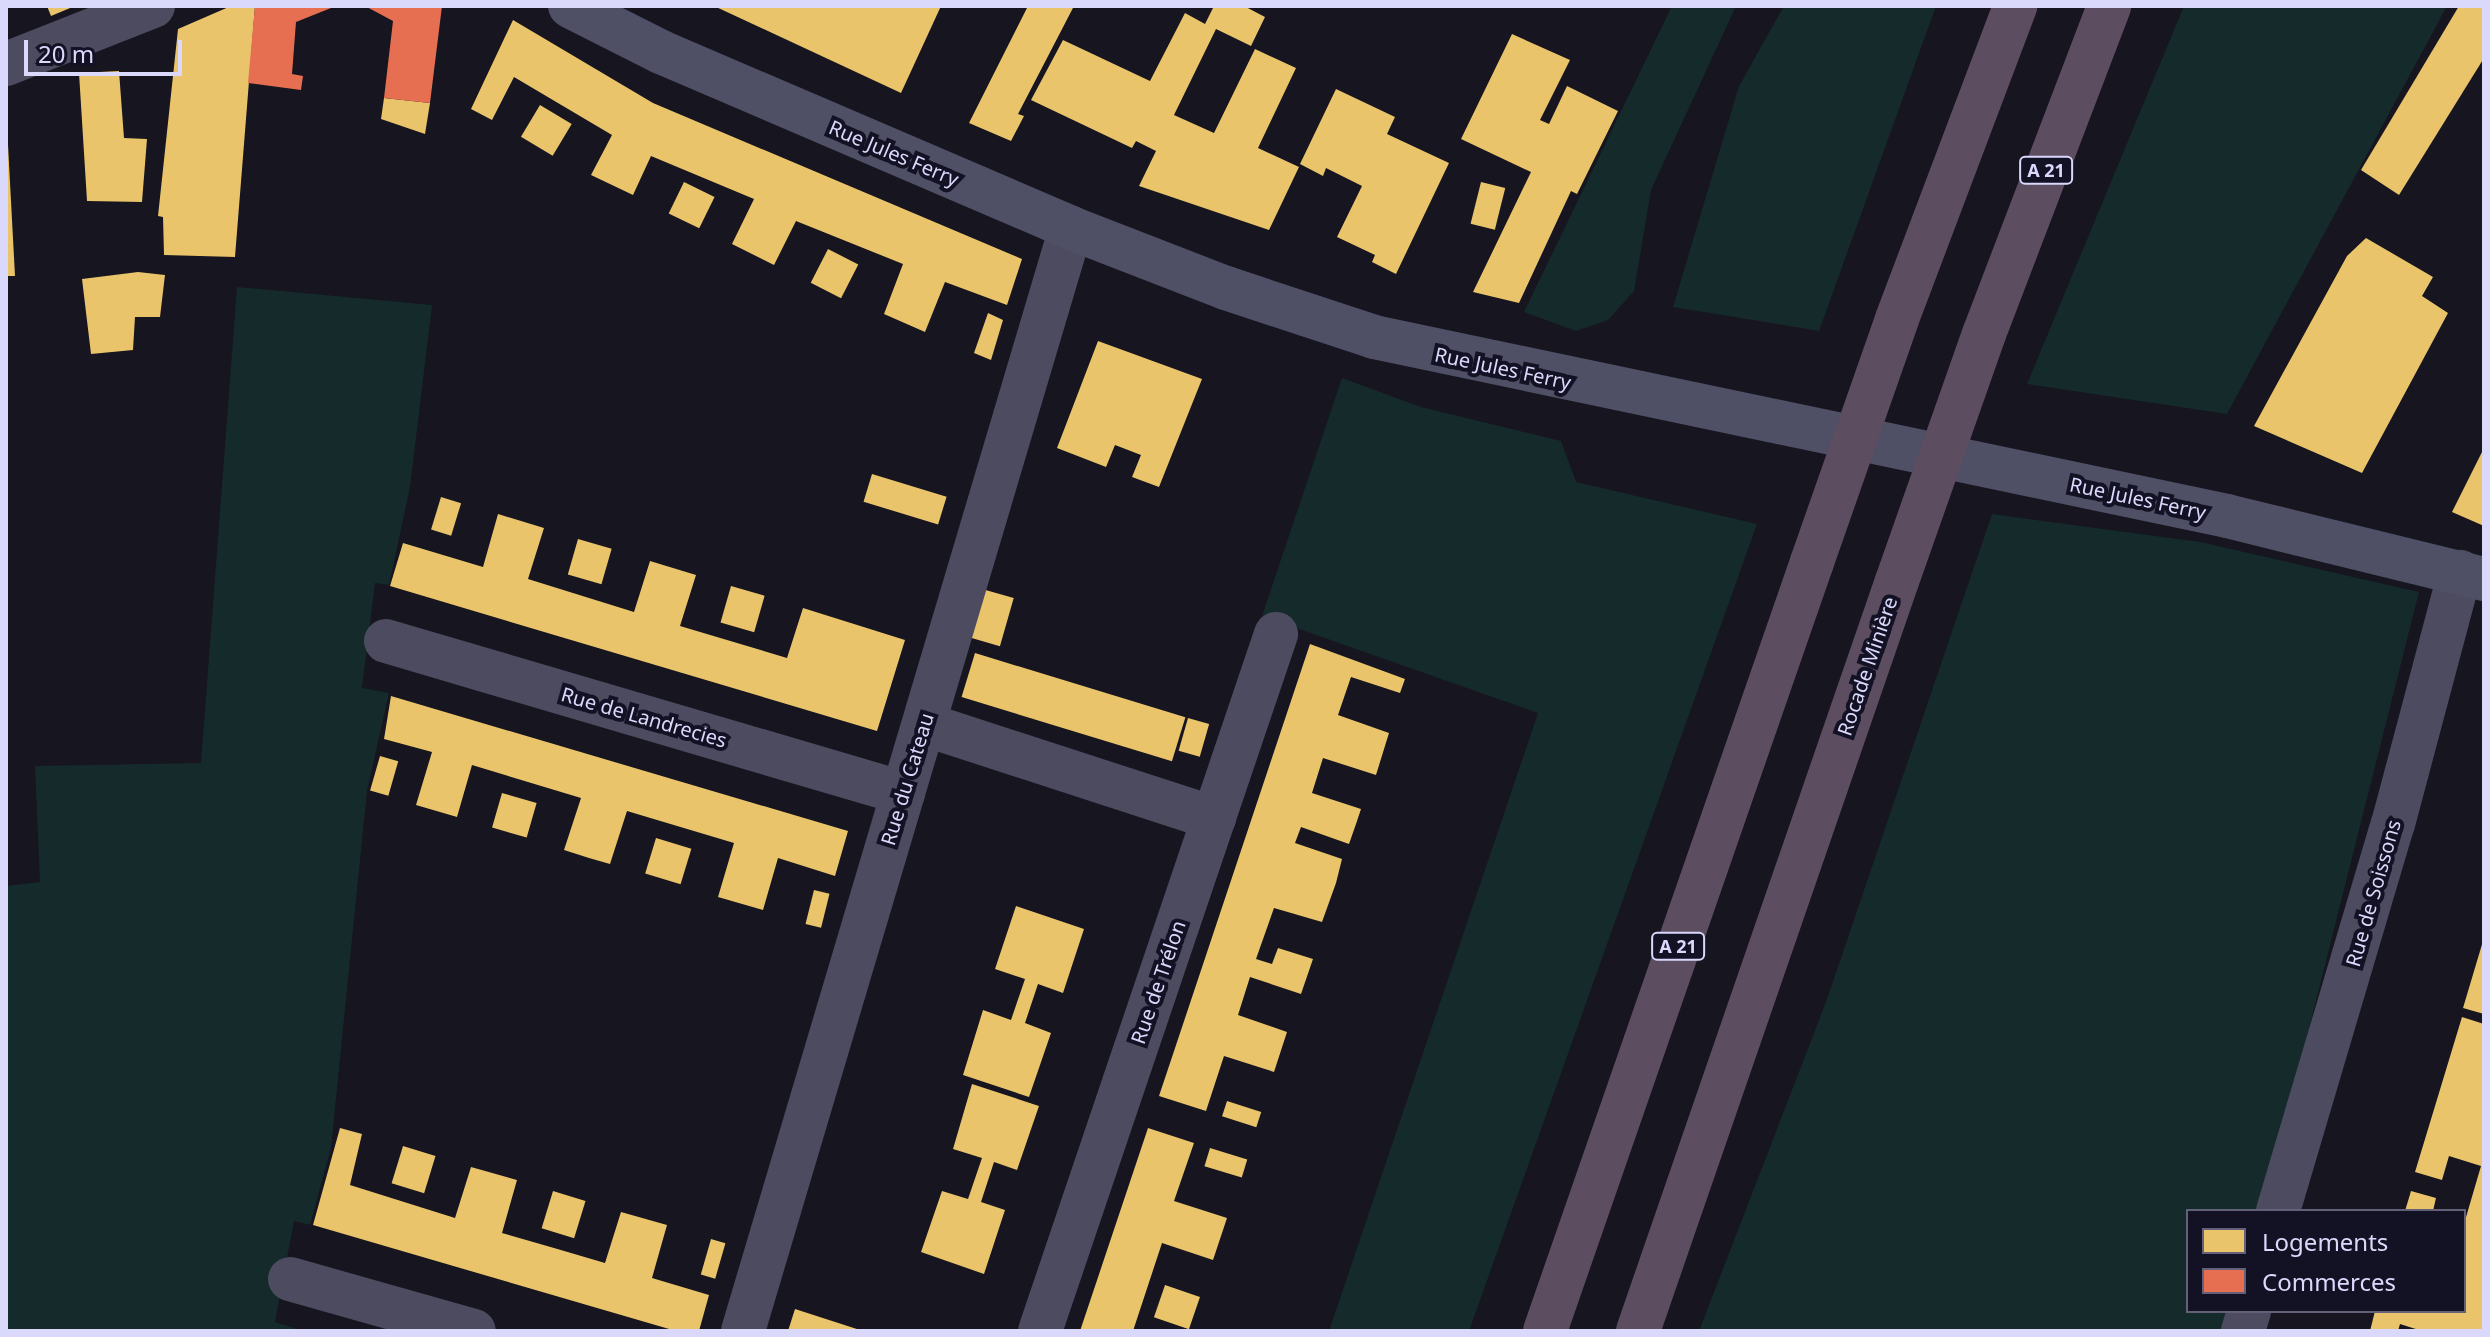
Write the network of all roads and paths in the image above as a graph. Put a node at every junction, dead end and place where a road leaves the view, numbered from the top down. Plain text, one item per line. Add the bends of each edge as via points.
1 (153, 6) edge
2 (570, 6) edge
3 (2015, 6) edge
4 (2109, 6) edge
5 (6, 64) edge
6 (1071, 228) junction
7 (2472, 576) edge
8 (1276, 634) dead end
9 (386, 641) dead end
10 (924, 724) junction
11 (903, 793) junction
12 (1214, 818) junction
13 (2279, 1209) edge
14 (290, 1279) dead end
15 (474, 1331) edge
16 (743, 1331) edge
17 (1040, 1331) edge
18 (1545, 1331) edge
19 (1638, 1331) edge

1 - 5 street
2 - 6 street, Rue Jules Ferry via 687,64
3 - 18 highway, A 21, bridge via 1897,319
4 - 19 highway, Rocade Minière / A 21, bridge via 1984,334
6 - 7 street, Rue Jules Ferry via 1291,311 1432,353 2227,516
6 - 10 street, Rue du Cateau
7 - 13 street, Rue de Soissons
8 - 12 street, Rue de Trélon
9 - 11 street, Rue de Landrecies
10 - 11 street, Rue du Cateau
10 - 12 street
11 - 16 street, Rue du Cateau
12 - 17 street, Rue de Trélon
14 - 15 street

